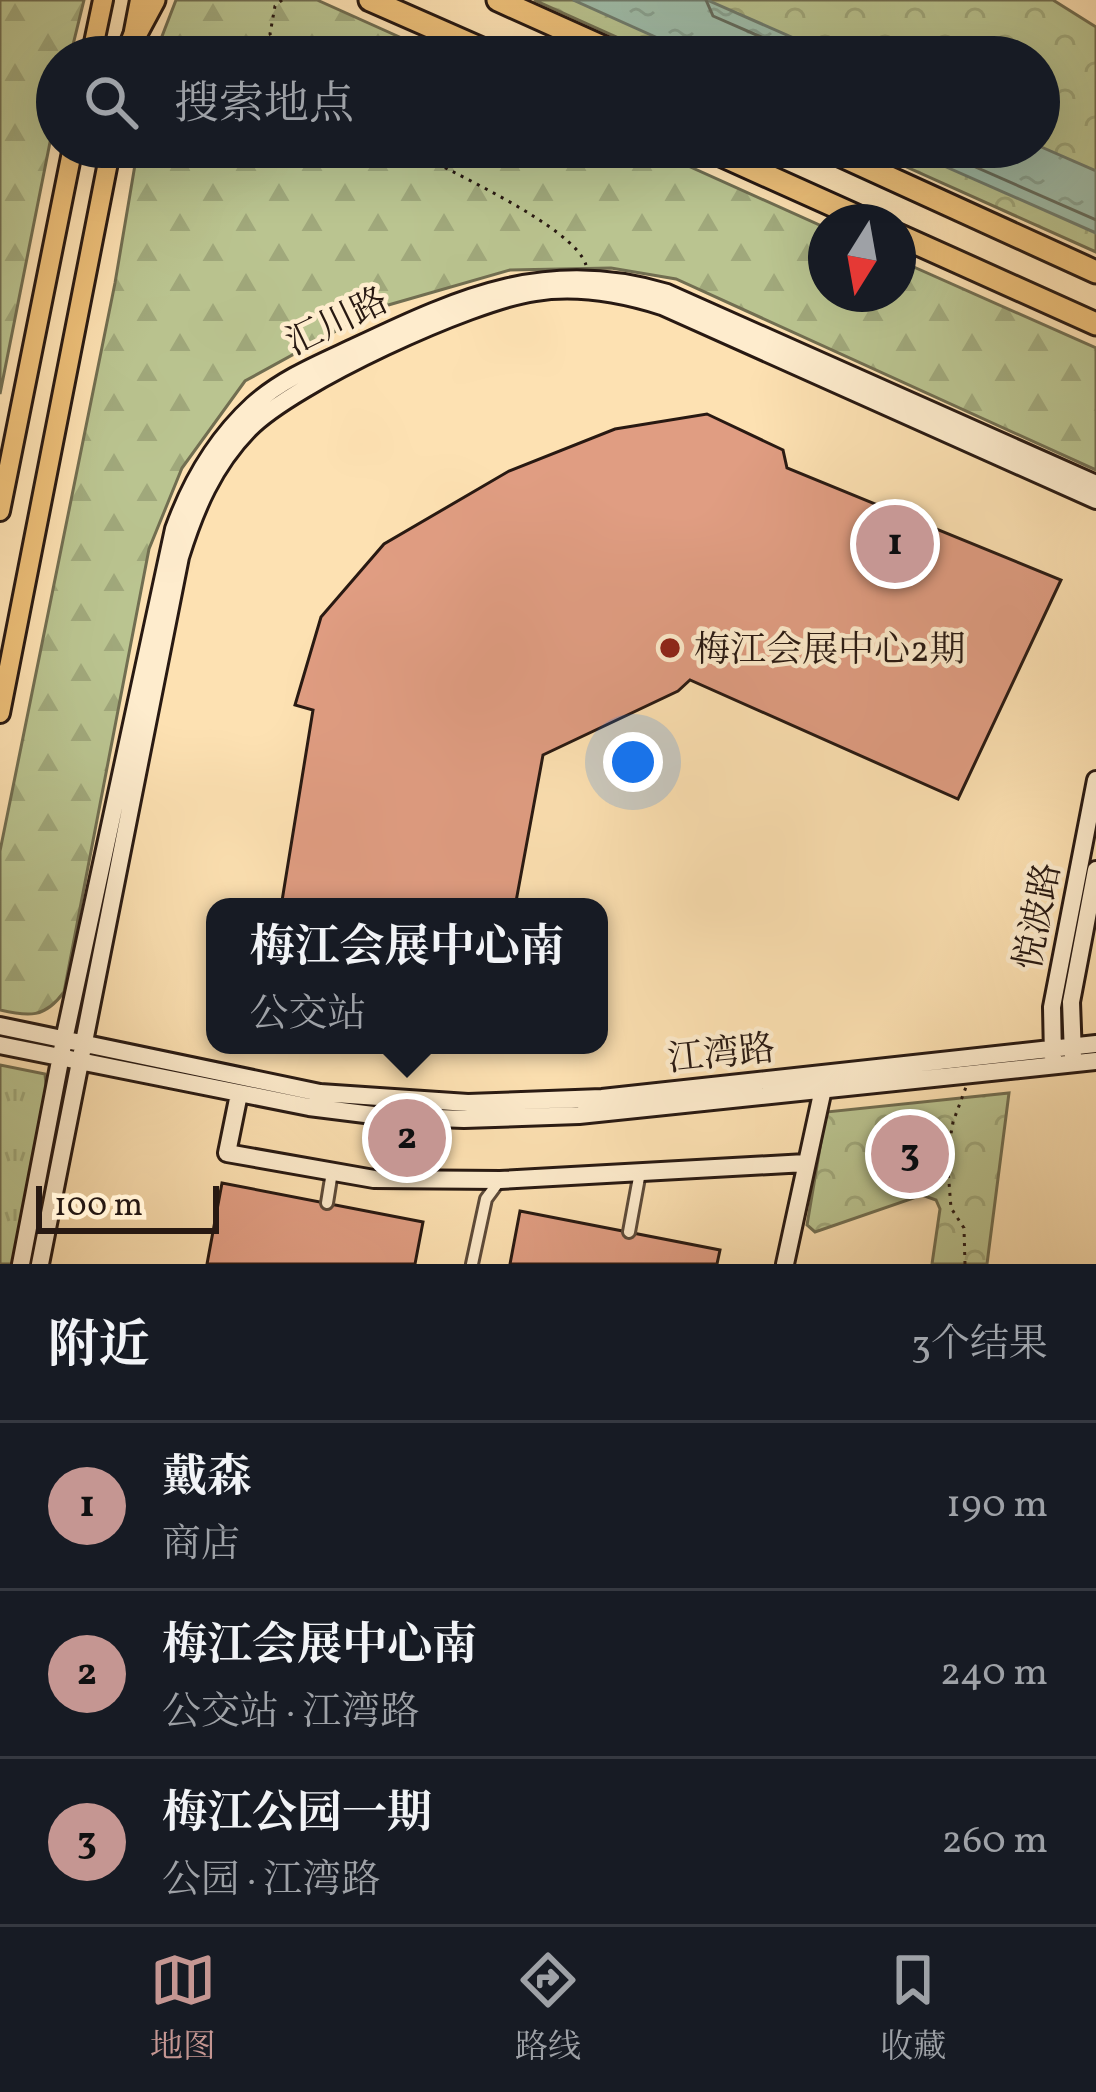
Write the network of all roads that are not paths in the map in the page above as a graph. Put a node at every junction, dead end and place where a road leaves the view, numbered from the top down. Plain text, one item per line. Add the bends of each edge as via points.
1 (103, 0) edge
2 (140, 0) edge
3 (154, 0) edge
4 (370, 0) edge
5 (498, 0) edge
6 (525, 5) edge
7 (96, 36) edge
8 (133, 36) edge
9 (137, 36) edge
10 (452, 36) edge
11 (585, 36) edge
12 (69, 168) edge
13 (107, 168) edge
14 (750, 168) edge
15 (868, 168) edge
16 (830, 204) edge
17 (916, 243) edge
18 (1096, 272) edge
19 (1096, 324) edge
20 (1096, 484) edge
21 (1096, 500) edge
22 (0, 511) edge
23 (0, 713) edge
24 (1096, 780) edge
25 (1096, 870) edge
26 (0, 1026) edge
27 (1096, 1043) edge
28 (0, 1045) edge
29 (62, 1048) junction
30 (81, 1053) junction
31 (1063, 1056) junction
32 (1096, 1061) edge
33 (823, 1089) junction
34 (239, 1094) junction
35 (806, 1163) junction
36 (332, 1172) junction
37 (640, 1172) junction
38 (500, 1180) junction
39 (327, 1203) dead end
40 (629, 1232) dead end
41 (21, 1264) edge
42 (40, 1264) edge
43 (472, 1264) edge
44 (785, 1264) edge

1 - 7 main road
2 - 8 main road
3 - 9 highway
4 - 10 highway
5 - 6 highway
6 - 11 highway
12 - 22 main road
13 - 23 main road
14 - 16 highway
15 - 18 highway
17 - 19 highway
20 - 29 street, 汇川路 via 667,293 589,278 523,282 441,305 287,380 235,423 185,497
21 - 30 street, 汇川路 via 662,306 603,292 510,297 295,392 220,464 189,530
24 - 31 street, 悦波路 via 1052,1007
25 - 31 street, 悦波路
26 - 29 street, 江湾路
27 - 31 street, 江湾路
28 - 29 street, 江湾路
29 - 30 street, 江湾路
29 - 41 street, 汇川路
30 - 31 street, 江湾路 via 320,1094 468,1102 602,1098
30 - 34 street, 江湾路
30 - 42 street, 汇川路
31 - 32 street, 江湾路
31 - 33 street, 江湾路
33 - 34 street, 江湾路 via 500,1119 381,1116
33 - 35 street
34 - 36 street via 227,1153
35 - 37 street
35 - 44 street
36 - 38 street
36 - 39 street
37 - 38 street
37 - 40 street
38 - 43 street via 486,1199

